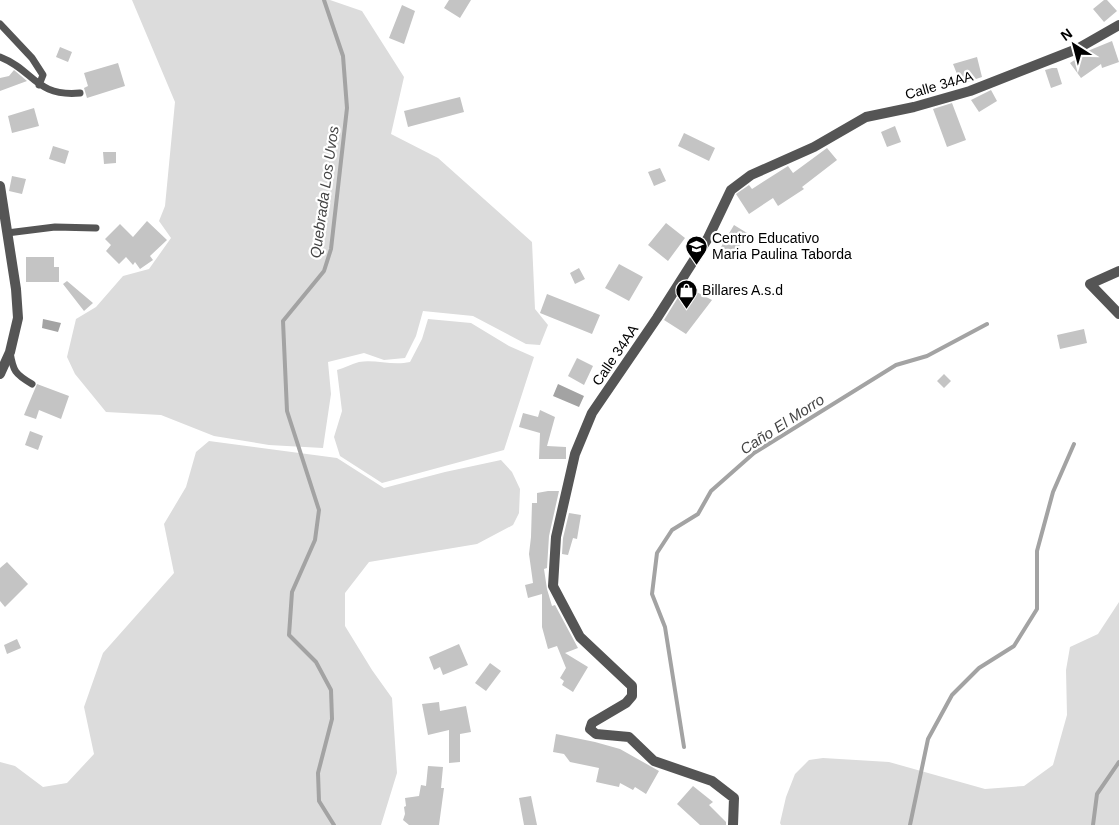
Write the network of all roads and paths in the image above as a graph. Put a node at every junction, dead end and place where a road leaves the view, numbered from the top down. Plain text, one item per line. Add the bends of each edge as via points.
1 (0, 24) edge
2 (1119, 25) edge
3 (0, 57) edge
4 (39, 85) junction
5 (80, 93) dead end
6 (0, 186) edge
7 (96, 228) dead end
8 (7, 233) junction
9 (1119, 271) edge
10 (1119, 314) edge
11 (10, 352) junction
12 (0, 374) edge
13 (32, 384) dead end
14 (734, 825) edge

1 - 4 lane via 35,63 42,75
2 - 14 street, Calle 34AA via 1077,49 970,91 866,117 814,147 751,174 731,190 708,238 592,413 575,454 556,537 553,586 580,637 632,686 632,696 592,723 590,729 596,734 629,737 654,761 712,781 734,798
3 - 4 lane via 12,61
4 - 5 lane via 67,94
6 - 8 street
7 - 8 lane via 56,227
8 - 11 street via 18,318
9 - 10 street via 1090,284
11 - 12 street
11 - 13 lane via 13,369 19,377

